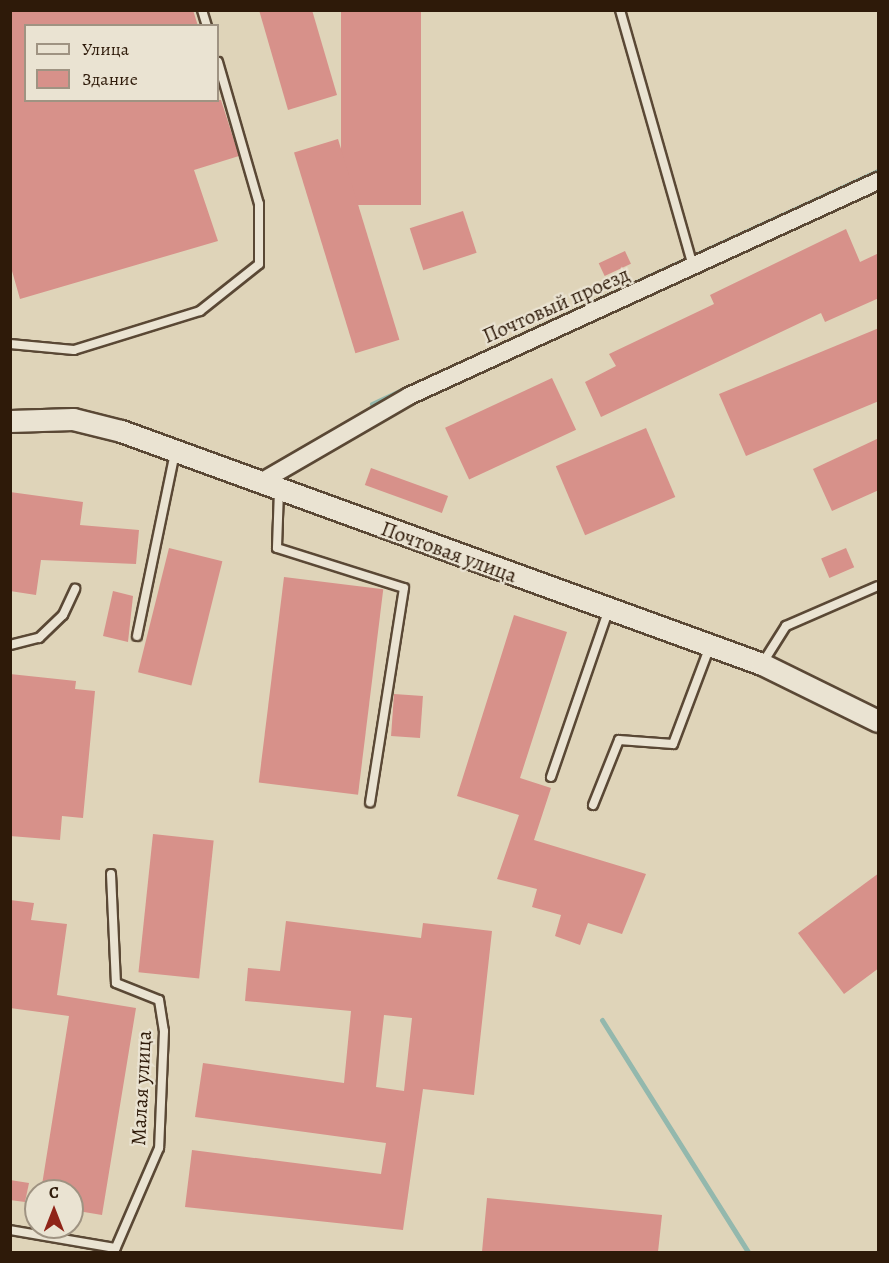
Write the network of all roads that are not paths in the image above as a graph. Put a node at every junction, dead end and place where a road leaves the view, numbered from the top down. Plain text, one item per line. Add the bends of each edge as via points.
1 (620, 10) edge
2 (219, 65) edge
3 (879, 181) edge
4 (694, 267) junction
5 (10, 344) edge
6 (10, 421) edge
7 (175, 452) junction
8 (259, 483) junction
9 (279, 490) junction
10 (879, 586) edge
11 (75, 589) dead end
12 (609, 609) junction
13 (137, 636) dead end
14 (10, 645) edge
15 (711, 646) junction
16 (762, 664) junction
17 (879, 721) edge
18 (551, 777) dead end
19 (370, 802) dead end
20 (593, 806) dead end
21 (111, 874) dead end
22 (10, 1230) edge
23 (115, 1250) edge

1 - 4 lane
2 - 5 lane via 260,204 259,264 200,311 74,350
3 - 4 street, Почтовый проезд
4 - 8 street, Почтовый проезд via 408,396
6 - 7 street, Почтовая улица via 73,419
7 - 8 street, Почтовая улица
7 - 13 lane
8 - 9 street, Почтовая улица
9 - 12 street, Почтовая улица
9 - 19 lane via 277,548 404,588
10 - 16 lane via 786,626
11 - 14 lane via 63,615 39,638
12 - 15 street, Почтовая улица
12 - 18 lane
15 - 16 street, Почтовая улица
15 - 20 lane via 673,744 619,740
16 - 17 street, Почтовая улица
21 - 23 lane, Малая улица via 116,983 159,1000 164,1031 159,1148
22 - 23 lane

